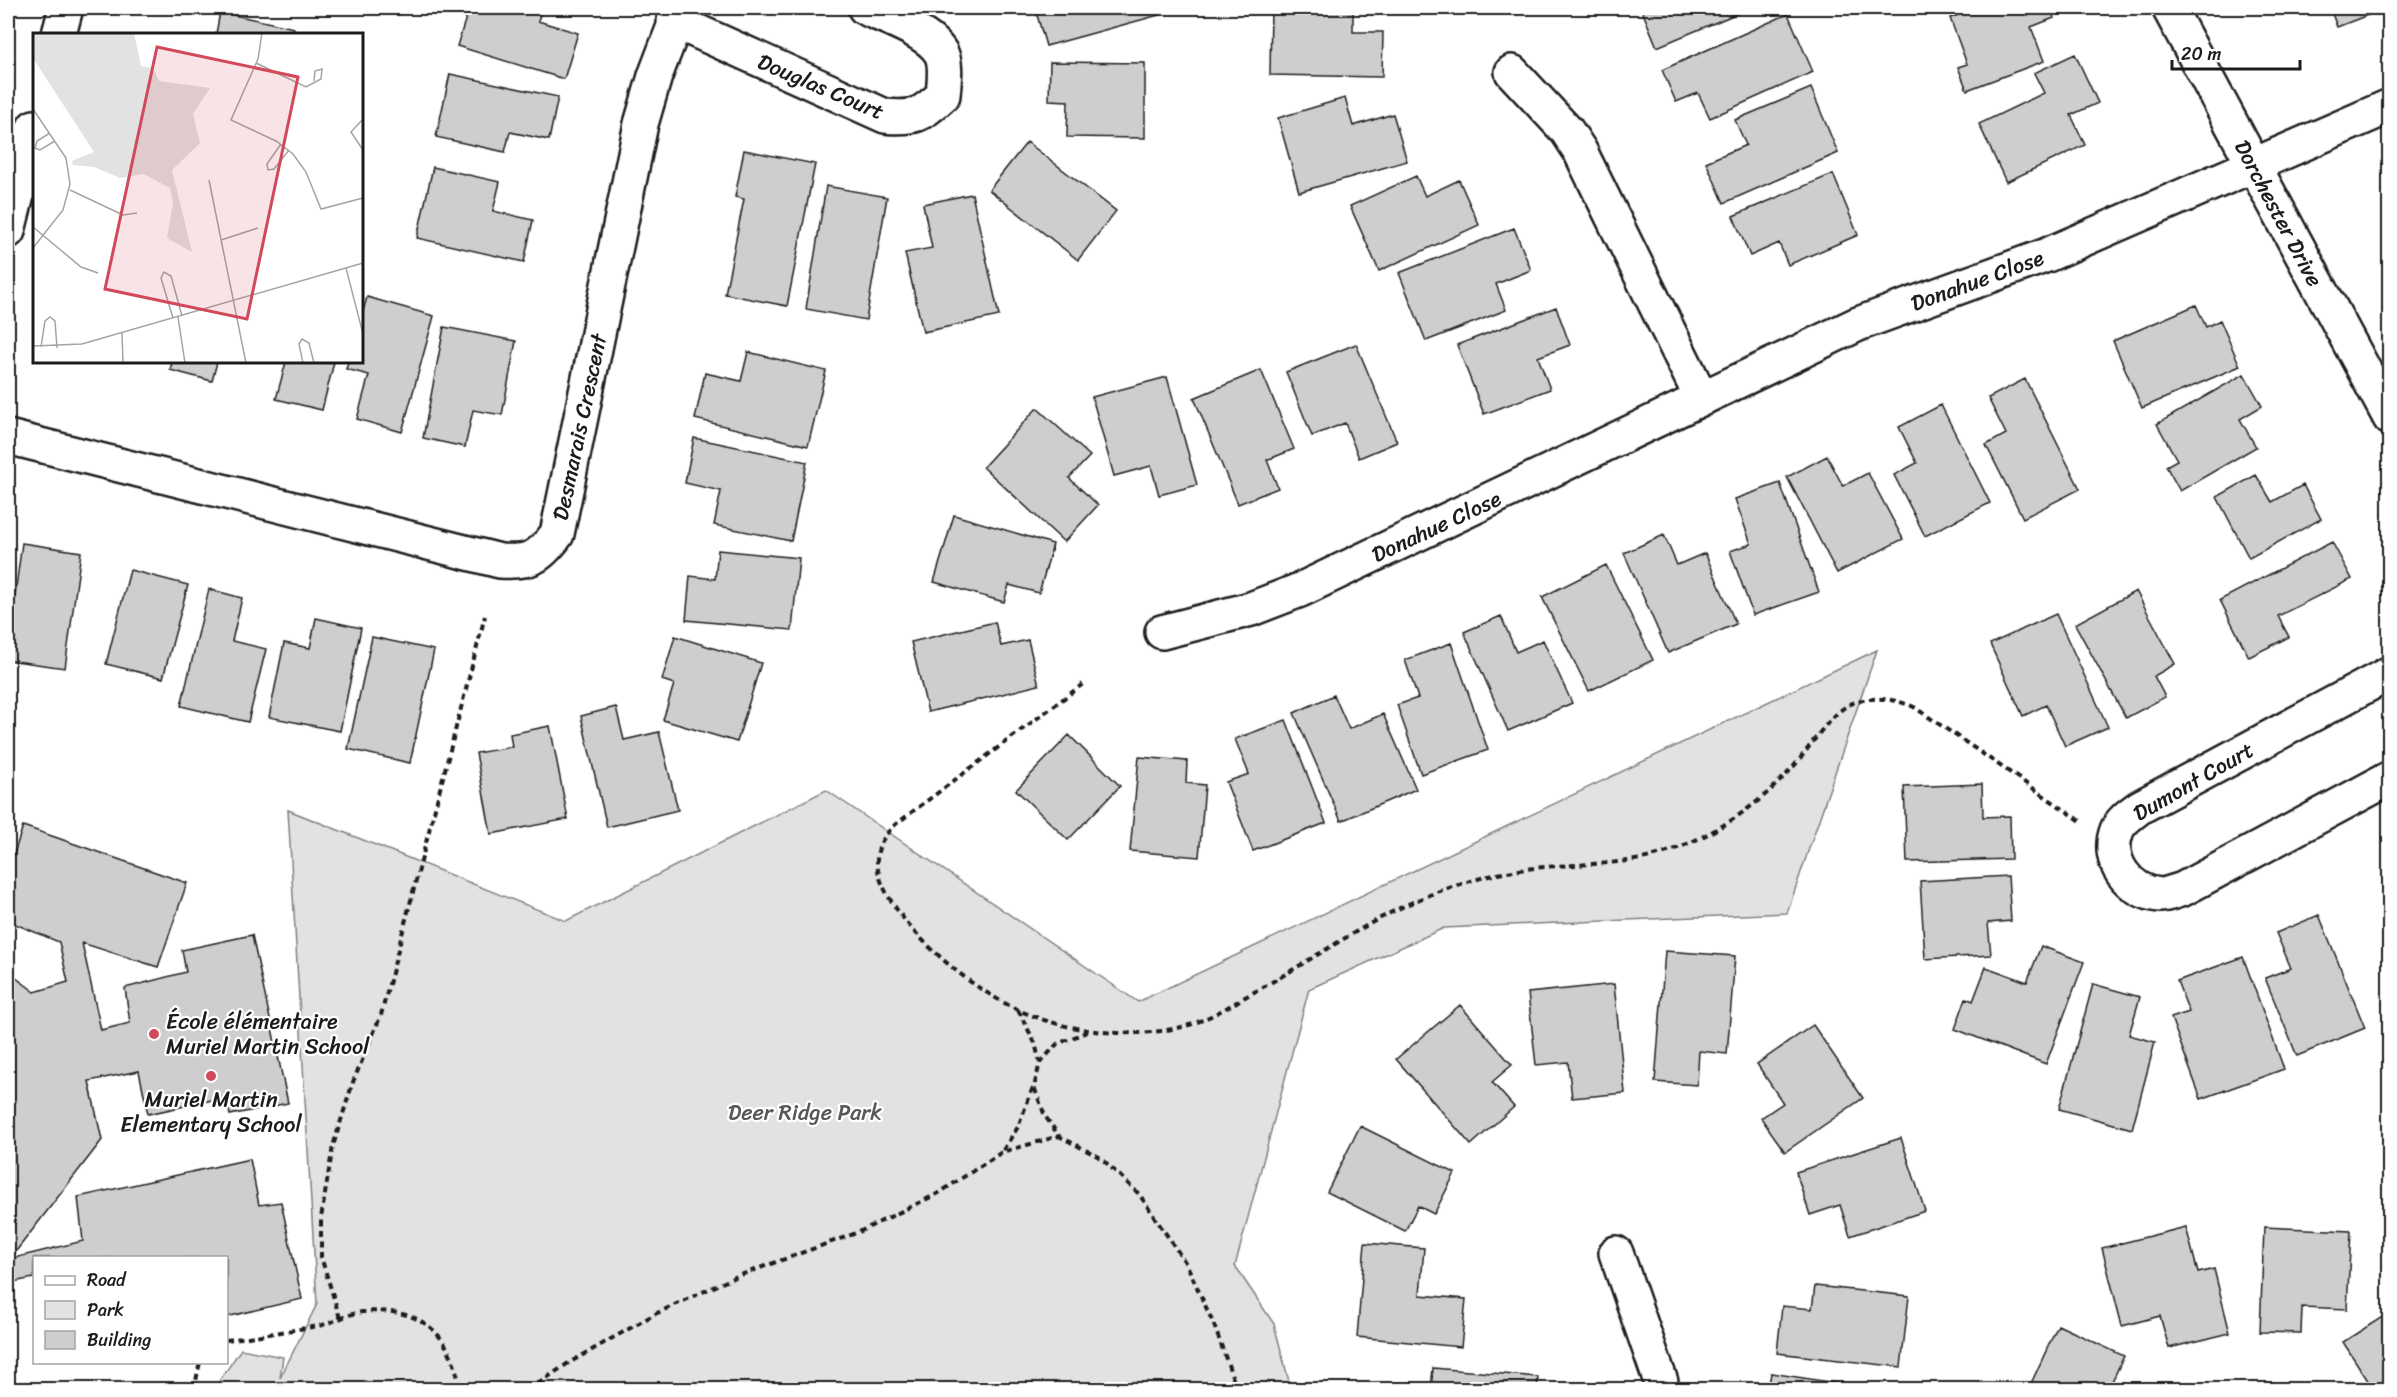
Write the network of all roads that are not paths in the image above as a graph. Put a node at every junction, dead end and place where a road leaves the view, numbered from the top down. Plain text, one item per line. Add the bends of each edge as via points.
1 (66, 8) edge
2 (865, 8) edge
3 (2169, 8) edge
4 (678, 14) edge
5 (58, 33) edge
6 (1512, 72) dead end
7 (2390, 106) edge
8 (33, 131) edge
9 (2254, 166) junction
10 (8, 231) edge
11 (1702, 399) junction
12 (2390, 418) edge
13 (8, 437) edge
14 (1162, 632) dead end
15 (2390, 673) edge
16 (2390, 778) edge
17 (1616, 1253) dead end
18 (1659, 1389) edge

1 - 5 street
2 - 4 street, Douglas Court via 927,38 941,54 945,74 943,95 920,113 906,118 885,116
3 - 9 street, Dorchester Drive
4 - 13 street, Desmarais Crescent via 641,124 557,534 534,558 500,561
6 - 11 street via 1567,131 1580,151
7 - 9 street, Donahue Close
8 - 10 street
9 - 11 street, Donahue Close via 2048,255 1858,324
9 - 12 street, Dorchester Drive
11 - 14 street, Donahue Close via 1300,590 1251,609
15 - 16 street, Dumont Court via 2140,807 2118,828 2115,858 2121,873 2133,884 2145,892 2163,895 2183,889
17 - 18 street via 1661,1382

